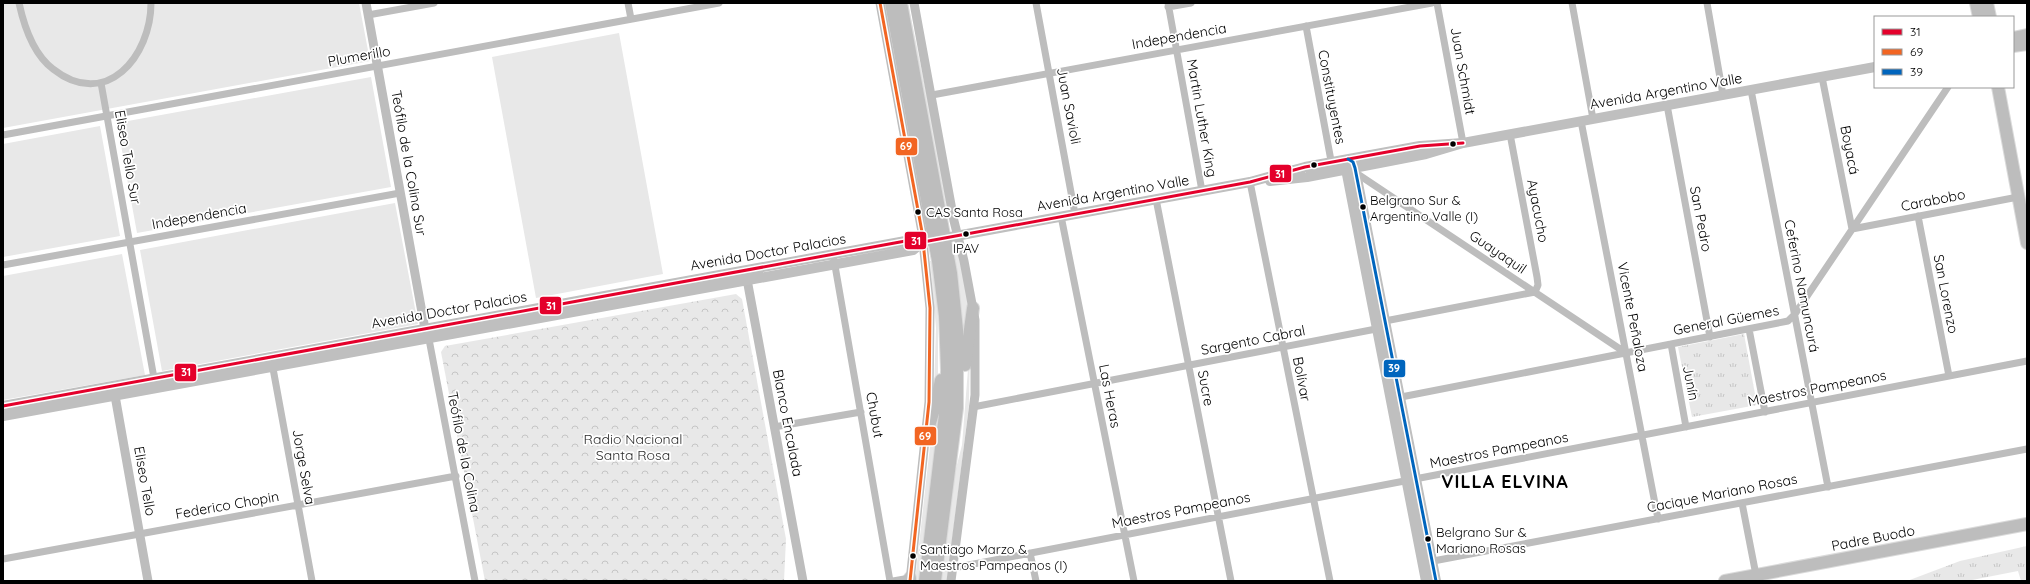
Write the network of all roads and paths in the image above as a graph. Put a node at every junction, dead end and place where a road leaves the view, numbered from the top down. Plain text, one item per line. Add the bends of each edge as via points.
1 (19, 3) edge
2 (151, 3) edge
3 (366, 3) edge
4 (434, 3) edge
5 (628, 3) edge
6 (719, 3) edge
7 (880, 3) edge
8 (891, 3) edge
9 (901, 3) edge
10 (914, 3) edge
11 (1036, 3) edge
12 (1191, 3) edge
13 (1432, 3) edge
14 (1437, 3) edge
15 (1572, 3) edge
16 (1706, 3) edge
17 (1976, 3) edge
18 (1987, 3) edge
19 (1168, 5) edge
20 (368, 15) junction
21 (1979, 16) edge
22 (1990, 16) edge
23 (631, 19) junction
24 (1306, 26) junction
25 (2027, 35) edge
26 (2014, 38) edge
27 (2027, 44) edge
28 (2014, 46) edge
29 (1176, 50) junction
30 (378, 66) junction
31 (1874, 67) edge
32 (1049, 73) junction
33 (1822, 77) junction
34 (102, 82) junction
35 (1947, 88) edge
36 (1998, 88) edge
37 (1751, 90) junction
38 (932, 95) junction
39 (1723, 95) junction
40 (1667, 105) junction
41 (107, 116) junction
42 (1593, 119) junction
43 (1582, 121) junction
44 (1510, 134) junction
45 (3, 135) edge
46 (1463, 143) junction
47 (1348, 159) junction
48 (1332, 167) junction
49 (1345, 170) junction
50 (1356, 170) junction
51 (1250, 182) junction
52 (1202, 191) junction
53 (400, 193) junction
54 (2018, 197) junction
55 (1156, 199) junction
56 (1075, 214) junction
57 (1061, 216) junction
58 (1918, 216) junction
59 (1852, 229) junction
60 (958, 236) junction
61 (934, 240) junction
62 (130, 242) junction
63 (2027, 242) edge
64 (834, 259) junction
65 (3, 265) edge
66 (940, 273) junction
67 (746, 275) junction
68 (1535, 292) junction
69 (974, 308) junction
70 (1795, 314) junction
71 (1385, 321) junction
72 (425, 329) junction
73 (1376, 329) junction
74 (1749, 329) junction
75 (1710, 337) junction
76 (430, 338) junction
77 (1670, 344) junction
78 (1283, 347) junction
79 (1626, 353) junction
80 (2027, 361) edge
81 (272, 362) junction
82 (1189, 366) junction
83 (1950, 376) junction
84 (154, 378) junction
85 (1094, 384) junction
86 (114, 391) junction
87 (1395, 398) junction
88 (1812, 403) junction
89 (3, 406) edge
90 (973, 407) junction
91 (861, 412) junction
92 (1765, 412) junction
93 (3, 416) edge
94 (774, 427) junction
95 (1686, 427) junction
96 (927, 432) junction
97 (1642, 436) junction
98 (2027, 449) edge
99 (456, 476) junction
100 (1411, 480) junction
101 (948, 486) junction
102 (1828, 487) junction
103 (1313, 498) junction
104 (1742, 503) junction
105 (298, 505) junction
106 (1218, 516) junction
107 (1658, 519) junction
108 (2027, 524) edge
109 (140, 534) junction
110 (1124, 534) junction
111 (1030, 553) junction
112 (3, 559) edge
113 (1427, 562) junction
114 (953, 568) junction
115 (1756, 575) junction
116 (910, 580) edge
117 (148, 581) edge
118 (312, 581) edge
119 (475, 581) edge
120 (803, 581) edge
121 (892, 581) edge
122 (925, 581) edge
123 (935, 581) edge
124 (951, 581) edge
125 (1036, 581) edge
126 (1134, 581) edge
127 (1231, 581) edge
128 (1330, 581) edge
129 (1426, 581) edge
130 (1436, 581) edge
131 (1725, 581) edge

1 - 34 street via 33,43 52,69 71,80 92,84
2 - 34 street via 146,32 135,58 121,73
3 - 20 street, Teófilo de la Colina Sur
4 - 20 street
5 - 23 street
6 - 23 street, Plumerillo
7 - 61 street
8 - 61 main road
9 - 61 main road
10 - 38 street
11 - 32 street, Juan Savioli
12 - 19 street
13 - 24 street, Independencia
14 - 46 street, Juan Schmidt
15 - 42 street
16 - 39 street
17 - 21 main road
18 - 22 main road
19 - 29 street, Martin Luther King
20 - 30 street, Teófilo de la Colina Sur
23 - 30 street, Plumerillo
24 - 29 street, Independencia
24 - 48 street, Constituyentes
25 - 26 main road
27 - 28 main road
29 - 32 street, Independencia
29 - 52 street, Martin Luther King
30 - 41 street, Plumerillo
30 - 53 street, Teófilo de la Colina Sur
31 - 33 main road, Avenida Argentino Valle
32 - 38 street, Independencia
32 - 56 street, Juan Savioli
33 - 37 main road, Avenida Argentino Valle
33 - 59 street, Boyacá
34 - 41 street, Eliseo Tello Sur
35 - 59 street, General Güemes
36 - 54 main road
37 - 39 main road, Avenida Argentino Valle
37 - 70 street, Ceferino Namuncurá
38 - 60 street
39 - 40 main road, Avenida Argentino Valle
40 - 42 main road, Avenida Argentino Valle
40 - 75 street, San Pedro
41 - 45 street, Plumerillo
41 - 62 street, Eliseo Tello Sur
42 - 43 main road, Avenida Argentino Valle
43 - 44 main road, Avenida Argentino Valle
43 - 79 street, Vicente Peñaloza
44 - 46 main road, Avenida Argentino Valle
44 - 68 street, Ayacucho via 1538,280
46 - 47 main road, Avenida Argentino Valle via 1425,145
46 - 50 main road, Avenida Argentino Valle
47 - 48 main road, Avenida Argentino Valle
47 - 49 main road
47 - 50 main road via 1353,162
48 - 49 main road, Avenida Argentino Valle
48 - 51 main road, Avenida Argentino Valle via 1293,179
49 - 50 main road, Avenida Argentino Valle
49 - 73 main road
50 - 68 street, Guayaquil
50 - 71 main road
51 - 52 main road, Avenida Argentino Valle
51 - 78 street, Bolívar
52 - 55 main road, Avenida Argentino Valle
53 - 62 street, Independencia
53 - 72 street, Teófilo de la Colina Sur
54 - 58 street, Carabobo
54 - 63 main road
55 - 56 main road, Avenida Argentino Valle
55 - 82 street, Sucre
56 - 57 main road, Avenida Argentino Valle
57 - 60 main road, Avenida Argentino Valle
57 - 85 street, Las Heras
58 - 59 street, Carabobo
58 - 83 street, San Lorenzo
59 - 70 street, General Güemes
60 - 61 main road, Avenida Argentino Valle
60 - 69 street
61 - 64 main road, Avenida Doctor Palacios via 913,250
61 - 66 main road
61 - 96 street
61 - 101 main road via 955,301 957,408
62 - 65 street, Independencia
62 - 84 street, Eliseo Tello Sur
64 - 67 main road, Avenida Doctor Palacios
64 - 91 street, Chubut
66 - 96 main road via 941,381
66 - 122 main road via 947,344 946,406
67 - 72 main road, Avenida Doctor Palacios
67 - 76 main road, Avenida Doctor Palacios
67 - 94 street, Blanco Encalada
68 - 71 street
68 - 79 street, Guayaquil
69 - 90 street via 976,345
69 - 101 main road via 966,352 960,441
70 - 74 street, General Güemes via 1785,322
70 - 88 street, Ceferino Namuncurá
71 - 73 street
71 - 87 main road
72 - 76 street, Teófilo de la Colina
72 - 81 main road, Avenida Doctor Palacios
73 - 78 street, Sargento Cabral
73 - 87 main road
74 - 75 street, General Güemes
74 - 92 street
75 - 77 street, General Güemes
76 - 81 main road, Avenida Doctor Palacios
76 - 99 street, Teófilo de la Colina
77 - 79 street, General Güemes
77 - 95 street, Junín
78 - 82 street, Sargento Cabral
78 - 103 street, Bolívar
79 - 87 street, General Güemes
79 - 97 street, Vicente Peñaloza
80 - 83 street, Maestros Pampeanos
81 - 84 main road, Avenida Doctor Palacios
81 - 86 main road, Avenida Doctor Palacios
81 - 105 street, Jorge Selva
82 - 85 street, Sargento Cabral
82 - 106 street, Sucre
83 - 88 street, Maestros Pampeanos
84 - 86 main road, Avenida Doctor Palacios
85 - 90 street, Sargento Cabral
85 - 110 street, Las Heras
86 - 89 main road, Avenida Doctor Palacios
86 - 93 main road, Avenida Doctor Palacios
86 - 109 street, Eliseo Tello
87 - 100 main road
88 - 92 street, Maestros Pampeanos
88 - 102 street, Ceferino Namuncurá
90 - 114 street
91 - 94 street
91 - 121 street, Chubut
92 - 95 street, Maestros Pampeanos
94 - 120 street, Blanco Encalada
95 - 97 street, Maestros Pampeanos
96 - 116 street
97 - 100 street, Maestros Pampeanos
97 - 107 street, Vicente Peñaloza
98 - 102 street, Cacique Mariano Rosas
99 - 105 street, Federico Chopin
99 - 119 street, Teófilo de la Colina
100 - 103 street, Maestros Pampeanos
100 - 113 main road
101 - 123 main road
102 - 104 street, Cacique Mariano Rosas
103 - 106 street, Maestros Pampeanos
103 - 128 street, Bolívar
104 - 107 street, Cacique Mariano Rosas
104 - 115 street
105 - 109 street, Federico Chopin
105 - 118 street, Jorge Selva
106 - 110 street, Maestros Pampeanos
106 - 127 street, Sucre
107 - 113 street, Cacique Mariano Rosas
108 - 115 main road, Padre Buodo
109 - 112 street, Federico Chopin
109 - 117 street, Eliseo Tello
110 - 111 street, Maestros Pampeanos
110 - 126 street, Las Heras
111 - 114 street, Maestros Pampeanos
111 - 125 street
113 - 129 main road
113 - 130 main road
114 - 124 street
115 - 131 main road, Padre Buodo
116 - 121 street

